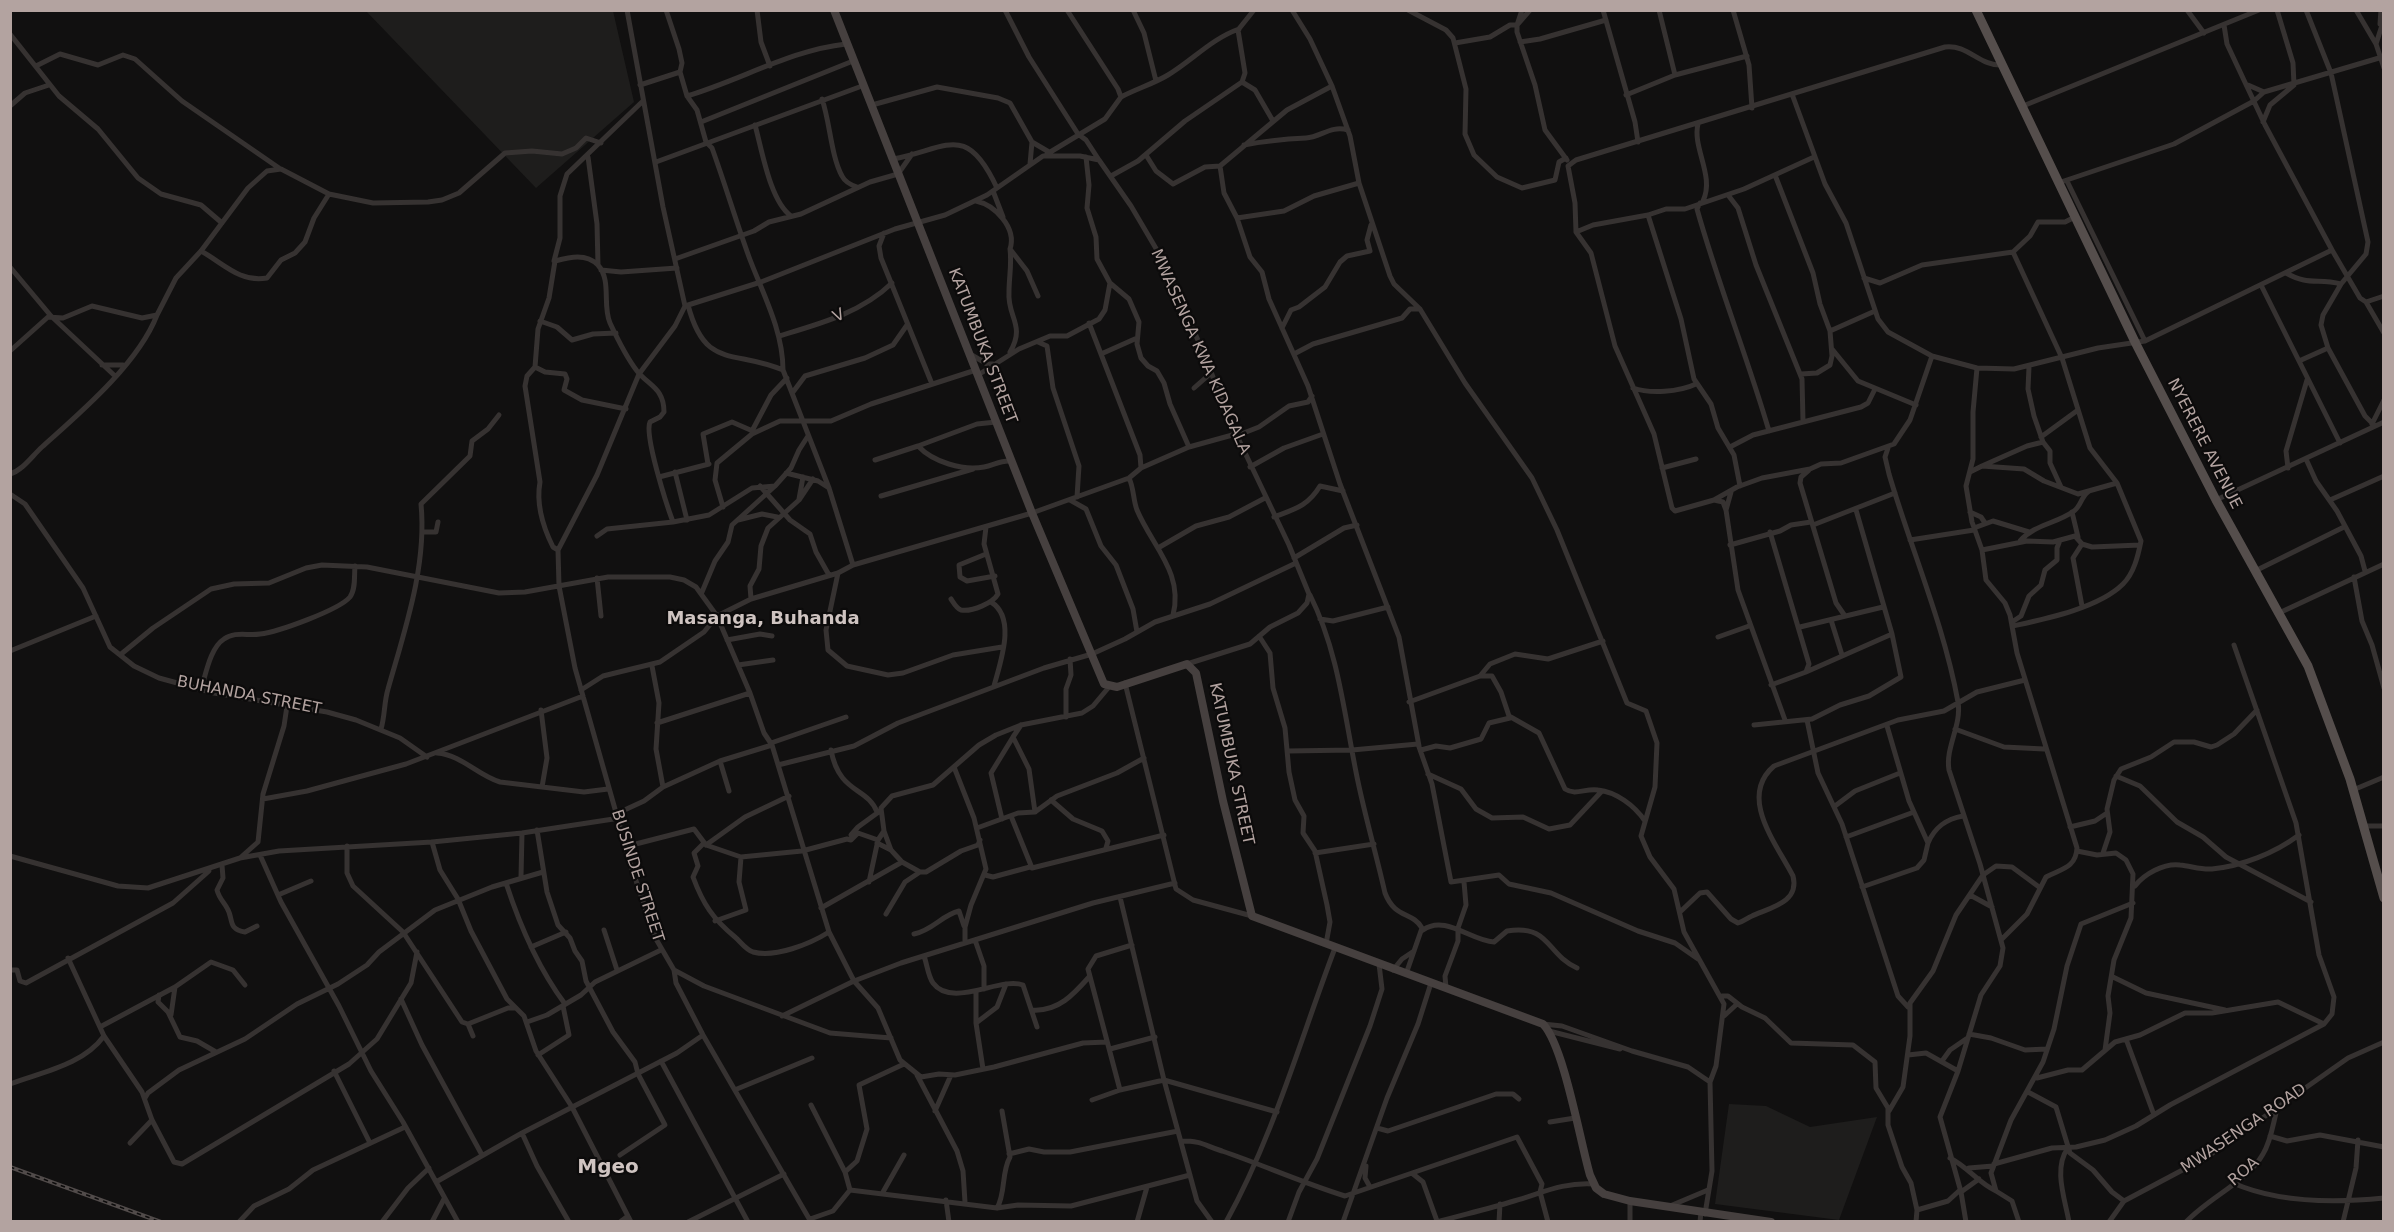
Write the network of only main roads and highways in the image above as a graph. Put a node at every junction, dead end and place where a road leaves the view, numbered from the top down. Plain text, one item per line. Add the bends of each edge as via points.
1 (834, 10) edge
2 (1976, 10) edge
3 (2384, 898) edge
4 (1702, 1216) edge
5 (1771, 1221) edge

1 - 4 main road, KATUMBUKA STREET via 1032,513 1104,684 1109,687 1187,664 1196,673 1252,916 1546,1028 1594,1185 1604,1194
2 - 3 main road, NYERERE AVENUE via 2216,500 2316,684 2354,790
4 - 5 main road

